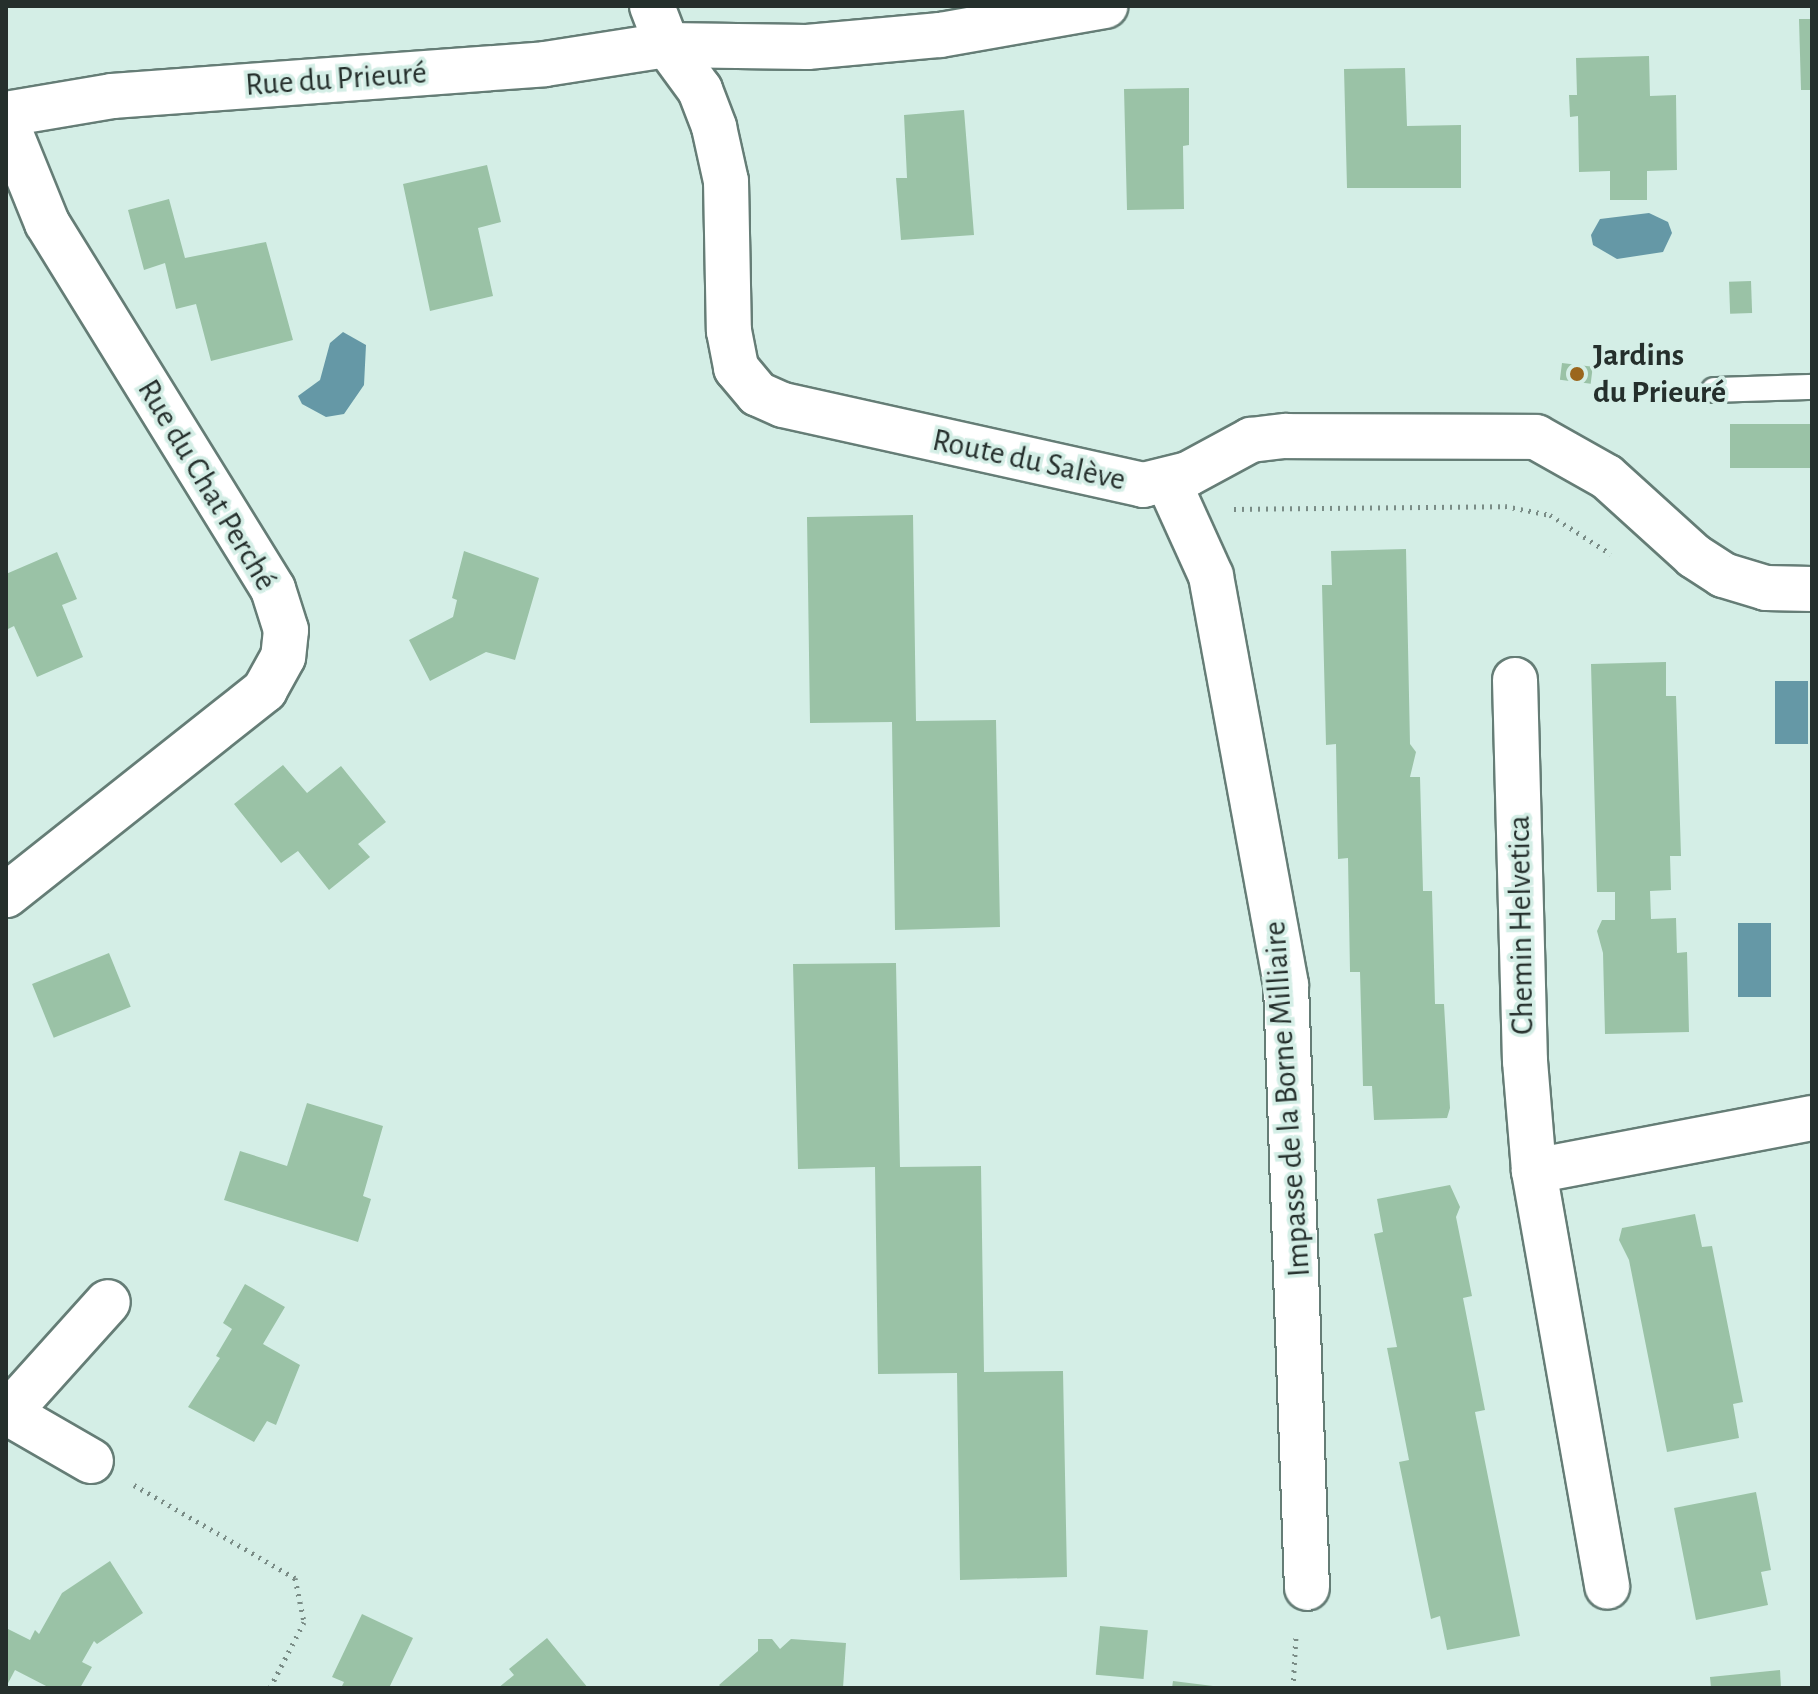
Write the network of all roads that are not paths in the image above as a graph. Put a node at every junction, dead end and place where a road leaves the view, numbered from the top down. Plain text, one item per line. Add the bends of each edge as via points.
1 (1105, 6) edge
2 (660, 25) edge
3 (6, 114) edge
4 (6, 122) edge
5 (1812, 387) edge
6 (1714, 390) dead end
7 (1176, 497) junction
8 (1812, 589) edge
9 (1515, 680) dead end
10 (6, 895) edge
11 (1812, 1118) edge
12 (1534, 1171) junction
13 (108, 1302) dead end
14 (7, 1413) edge
15 (91, 1461) road end
16 (1607, 1587) dead end
17 (1307, 1588) dead end

1 - 2 street, Rue du Prieuré via 896,39 807,47
2 - 3 street, Rue du Prieuré via 545,64 112,96
2 - 7 street, Route du Salève via 700,90 714,127 726,181 729,331 736,368 758,394 783,405 1143,485
4 - 10 street, Rue du Chat Perché via 47,223 273,589 286,630 283,657 265,690
5 - 6 lane
7 - 8 street, Route du Salève via 1251,440 1402,433 1536,437 1607,477 1694,556 1723,575 1766,588
7 - 17 street, Impasse de la Borne Milliaire via 1211,576 1286,985
9 - 12 street, Chemin Helvetica via 1525,1061
11 - 12 street
12 - 16 street, Chemin Helvetica
13 - 14 street
14 - 15 street

